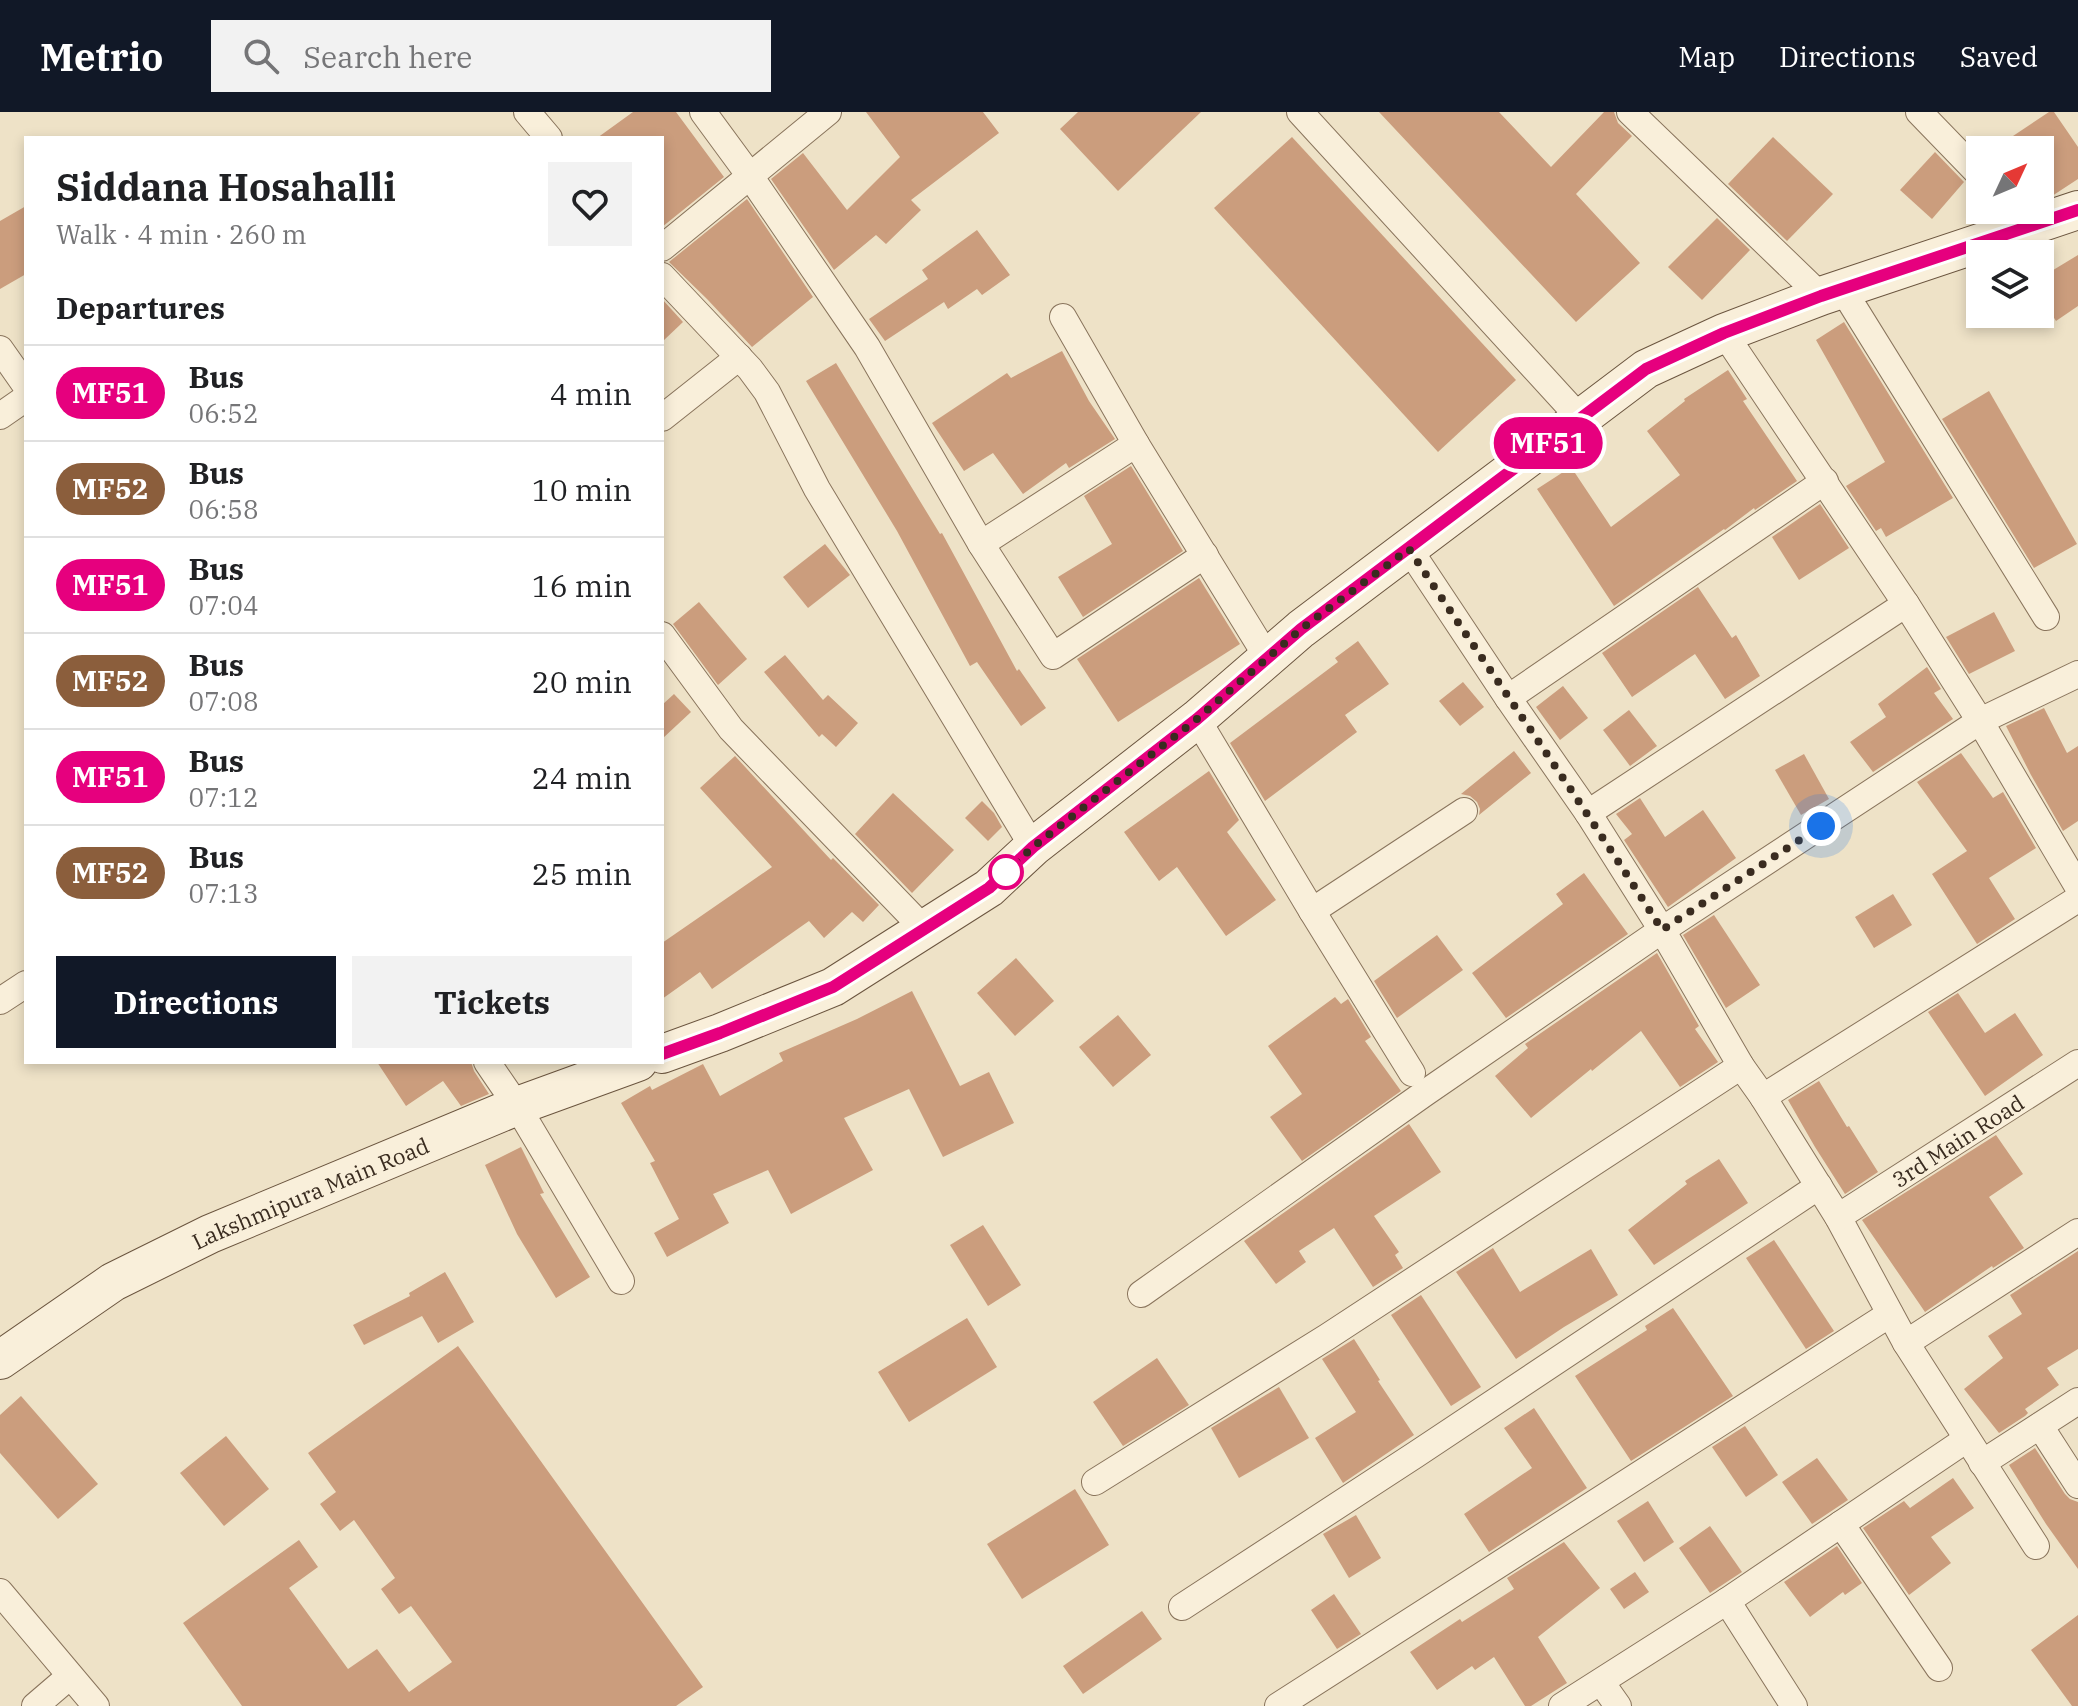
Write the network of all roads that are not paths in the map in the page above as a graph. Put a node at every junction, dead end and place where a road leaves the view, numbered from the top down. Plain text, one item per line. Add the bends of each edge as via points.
1 (527, 112) edge
2 (703, 112) edge
3 (828, 112) edge
4 (1300, 112) edge
5 (1630, 112) edge
6 (1919, 112) edge
7 (547, 136) edge
8 (1966, 161) edge
9 (750, 176) junction
10 (2078, 210) edge
11 (2054, 214) edge
12 (2004, 224) edge
13 (664, 246) edge
14 (664, 278) edge
15 (1832, 293) junction
16 (1063, 317) dead end
17 (1724, 333) junction
18 (0, 349) edge
19 (739, 357) junction
20 (24, 383) edge
21 (24, 399) edge
22 (0, 416) edge
23 (664, 416) edge
24 (1580, 418) junction
25 (1136, 444) junction
26 (1825, 481) junction
27 (981, 544) junction
28 (1409, 549) junction
29 (1205, 555) junction
30 (1906, 604) junction
31 (2046, 617) dead end
32 (664, 638) edge
33 (1267, 657) junction
34 (2078, 674) edge
35 (1508, 698) junction
36 (1197, 719) junction
37 (1980, 721) junction
38 (1464, 811) dead end
39 (1588, 813) junction
40 (1033, 847) junction
41 (2078, 887) edge
42 (2078, 899) edge
43 (1312, 911) junction
44 (925, 930) junction
45 (1662, 930) junction
46 (24, 985) edge
47 (0, 1001) edge
48 (664, 1053) edge
49 (2078, 1063) edge
50 (488, 1064) edge
51 (632, 1064) edge
52 (1741, 1066) junction
53 (1412, 1073) dead end
54 (1763, 1097) junction
55 (517, 1106) junction
56 (1819, 1186) junction
57 (1838, 1217) junction
58 (2078, 1232) edge
59 (621, 1281) dead end
60 (1141, 1294) dead end
61 (1890, 1314) junction
62 (1906, 1343) junction
63 (0, 1360) edge
64 (2078, 1401) edge
65 (2040, 1426) junction
66 (1967, 1439) junction
67 (1982, 1463) junction
68 (1095, 1482) dead end
69 (2078, 1485) edge
70 (1841, 1524) junction
71 (2036, 1546) dead end
72 (0, 1592) edge
73 (1727, 1601) junction
74 (1182, 1607) dead end
75 (1939, 1668) dead end
76 (70, 1676) junction
77 (1601, 1682) junction
78 (35, 1706) edge
79 (96, 1706) edge
80 (1278, 1706) edge
81 (1562, 1706) edge
82 (1618, 1706) edge
83 (1794, 1706) edge

1 - 7 street
2 - 9 street
3 - 9 street
4 - 24 street
5 - 15 street
6 - 8 street
9 - 13 street
9 - 27 street via 867,347
10 - 11 main road
12 - 15 main road
14 - 19 street
15 - 17 main road
15 - 31 street
16 - 25 street
17 - 24 main road via 1646,369
17 - 26 street
18 - 20 street
19 - 23 street
19 - 40 street via 767,392 817,489
21 - 22 street
24 - 28 main road
25 - 27 street
25 - 29 street
26 - 30 street
26 - 35 street
27 - 29 street via 1053,656
28 - 33 main road
28 - 35 street
29 - 33 street
30 - 37 street
30 - 39 street
32 - 44 street via 731,729
33 - 36 main road
34 - 37 street
35 - 39 street
36 - 40 main road
36 - 43 street
37 - 41 street
37 - 45 street
38 - 43 street
39 - 45 street
40 - 44 main road via 989,888
42 - 54 street
43 - 53 street
44 - 48 main road via 833,987
45 - 52 street
45 - 60 street
46 - 47 street
49 - 57 street, 3rd Main Road
50 - 55 street
51 - 55 main road, Lakshmipura Main Road
52 - 54 street
52 - 68 street
54 - 56 street
55 - 59 street
55 - 63 main road, Lakshmipura Main Road via 210,1234 113,1282
56 - 57 street
56 - 74 street
57 - 61 street
58 - 62 street
61 - 62 street
61 - 80 street
62 - 66 street
64 - 65 street
65 - 67 street
65 - 69 street
66 - 67 street
66 - 70 street
67 - 71 street
70 - 73 street
70 - 75 street
72 - 76 street
73 - 77 street
73 - 83 street
76 - 78 street
76 - 79 street
77 - 81 street
77 - 82 street

